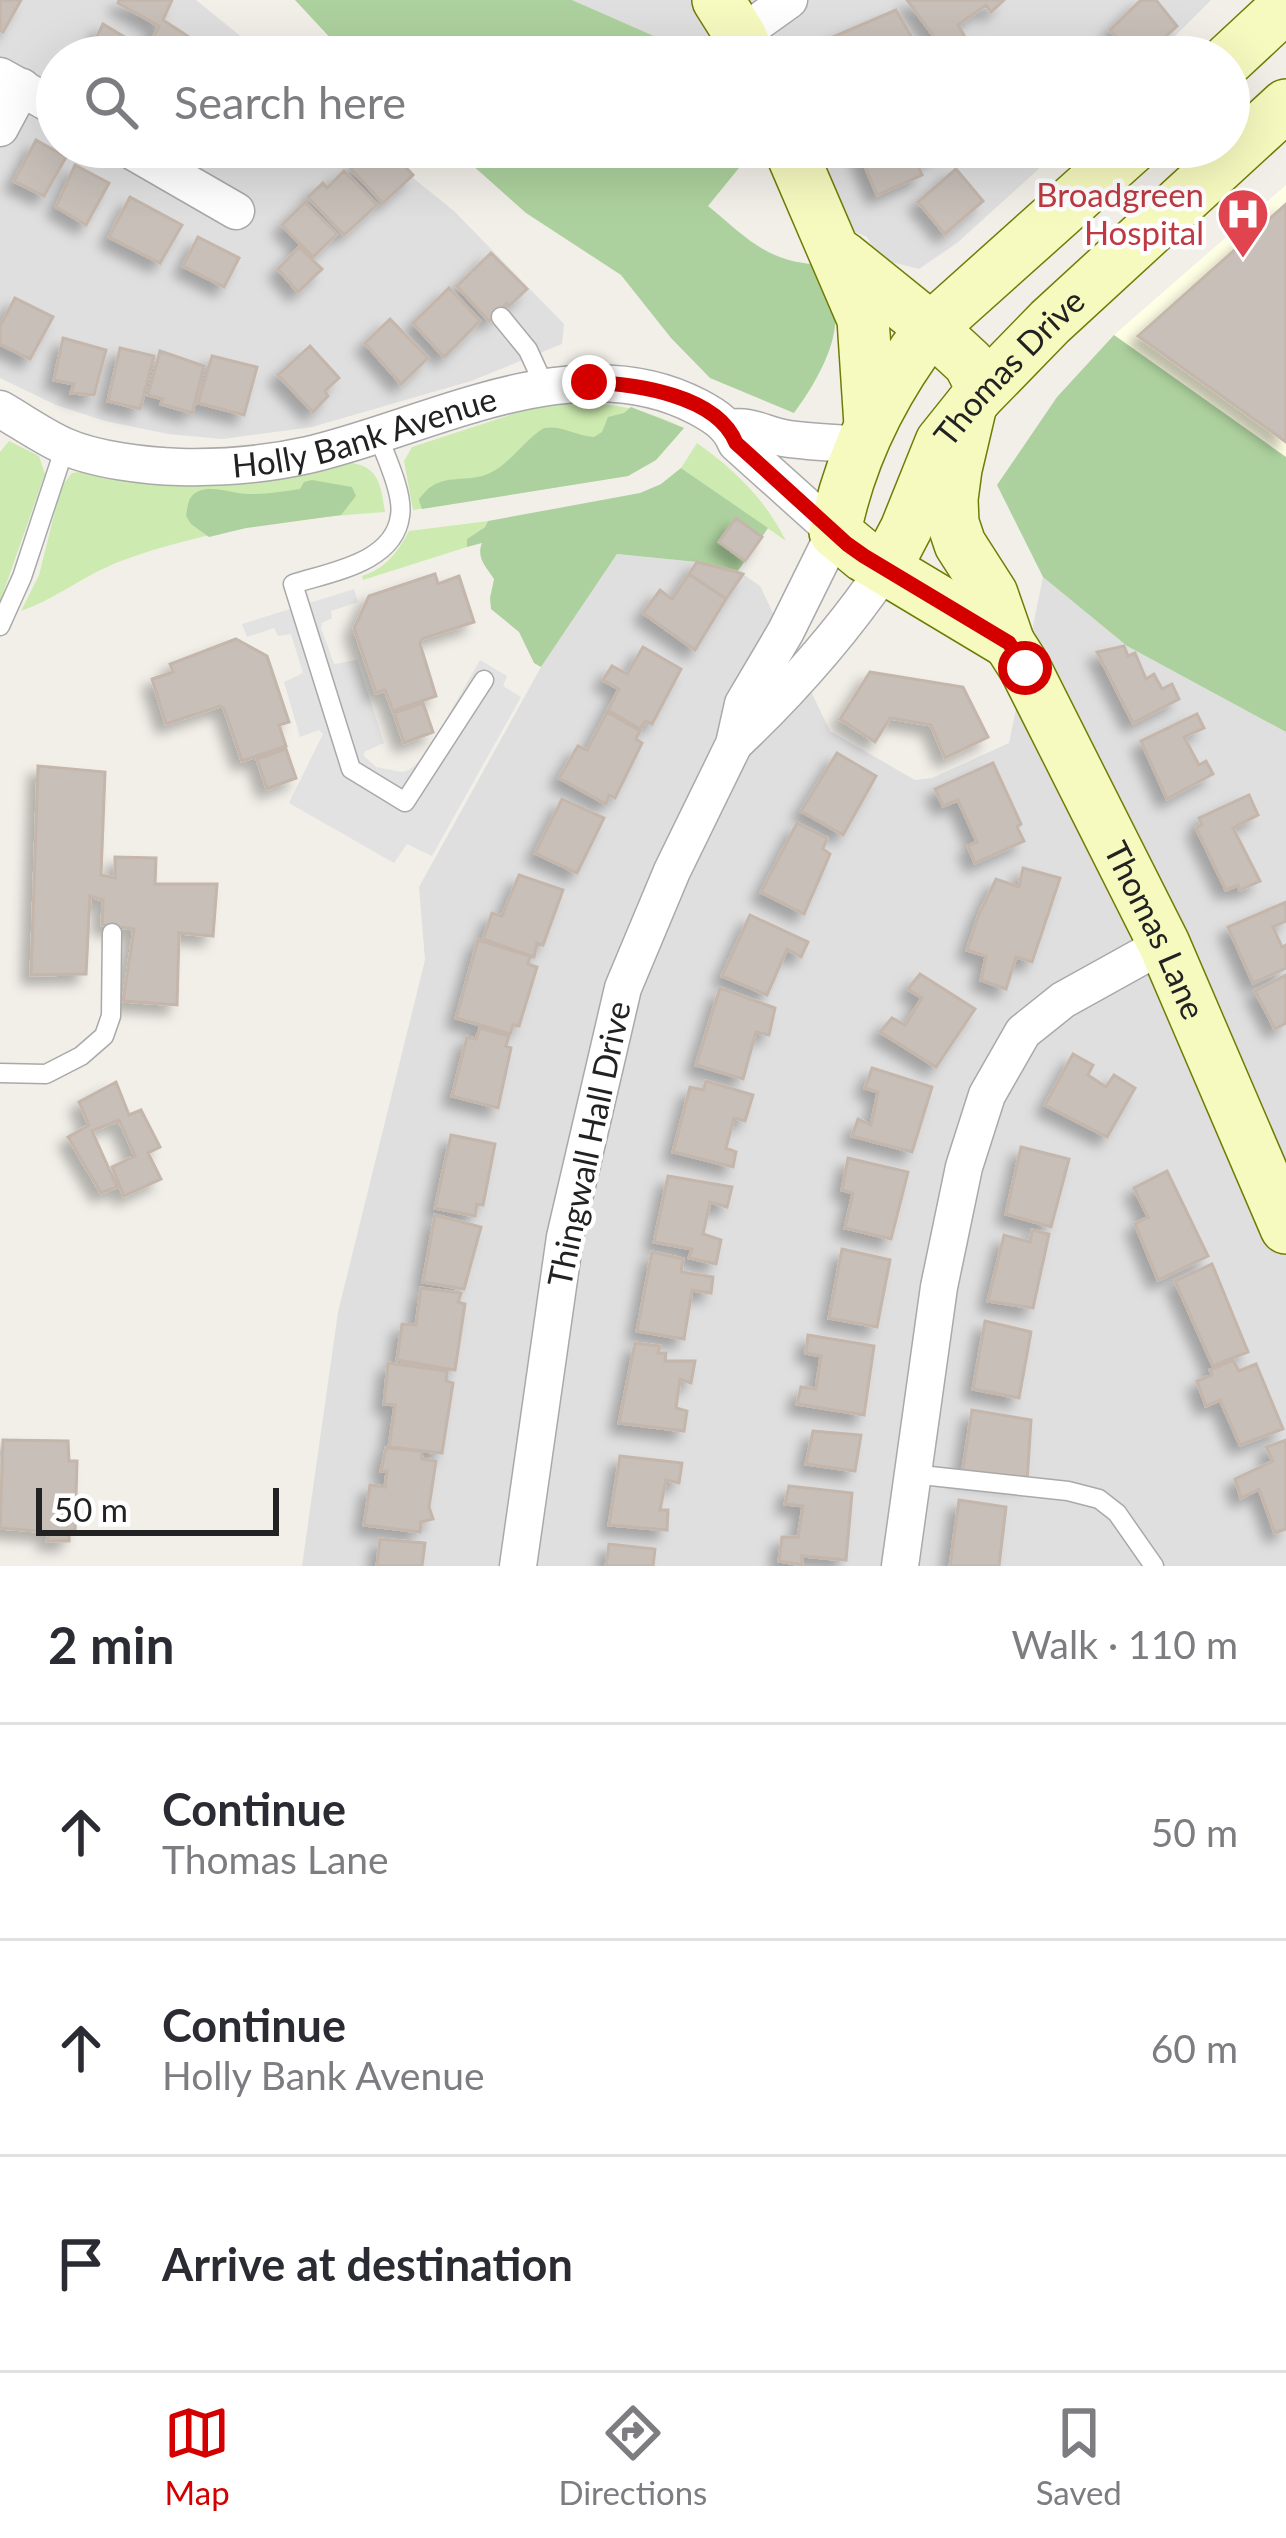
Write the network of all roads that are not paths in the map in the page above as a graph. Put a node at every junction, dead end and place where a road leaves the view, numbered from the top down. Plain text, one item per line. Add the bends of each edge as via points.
1 (789, 0) edge
2 (1286, 6) edge
3 (736, 31) edge
4 (1250, 39) edge
5 (11, 82) edge
6 (1286, 105) edge
7 (0, 128) edge
8 (1250, 138) edge
9 (161, 168) edge
10 (798, 168) edge
11 (1110, 168) edge
12 (1217, 168) edge
13 (236, 211) dead end
14 (833, 249) junction
15 (501, 317) dead end
16 (931, 328) junction
17 (545, 387) junction
18 (974, 401) junction
19 (0, 409) edge
20 (730, 428) junction
21 (377, 434) junction
22 (866, 435) junction
23 (65, 447) junction
24 (835, 532) junction
25 (885, 569) junction
26 (0, 626) edge
27 (1009, 643) junction
28 (484, 680) dead end
29 (734, 744) junction
30 (112, 933) dead end
31 (1164, 944) junction
32 (0, 1073) edge
33 (1273, 1155) edge
34 (1286, 1228) edge
35 (912, 1474) junction
36 (518, 1566) edge
37 (900, 1566) edge
38 (1154, 1566) edge

1 - 3 street
2 - 4 street
5 - 7 street
6 - 8 street, Thomas Drive
9 - 13 street
10 - 14 street
11 - 16 street
12 - 18 street, Thomas Drive
14 - 16 street
14 - 22 street via 863,319
15 - 17 lane via 529,350
16 - 18 street via 975,372
16 - 22 street
17 - 20 street, Holly Bank Avenue via 589,382 656,390
17 - 21 street, Holly Bank Avenue
18 - 25 street, Thomas Drive via 941,442
18 - 27 street, Thomas Lane via 956,469 953,523
19 - 23 street, Holly Bank Avenue
20 - 22 street, Holly Bank Avenue via 747,425 788,439
20 - 24 street, Holly Bank Avenue via 736,443
21 - 23 street, Holly Bank Avenue via 307,455 180,467
21 - 28 lane via 398,494 392,537 369,557 293,584 351,769 405,802
22 - 24 street
23 - 26 lane
24 - 25 street, Thomas Lane
24 - 29 street, Thingwall Hall Drive via 743,704
25 - 27 street, Thomas Lane
25 - 29 street, Thingwall Hall Drive
27 - 31 street, Thomas Lane
29 - 36 street, Thingwall Hall Drive via 622,988 565,1237
30 - 32 lane via 104,1036 46,1074
31 - 33 street, Thomas Lane
31 - 35 street via 1023,1032 987,1095 939,1287
33 - 34 street, Thomas Lane
35 - 37 street
35 - 38 lane via 1099,1499

